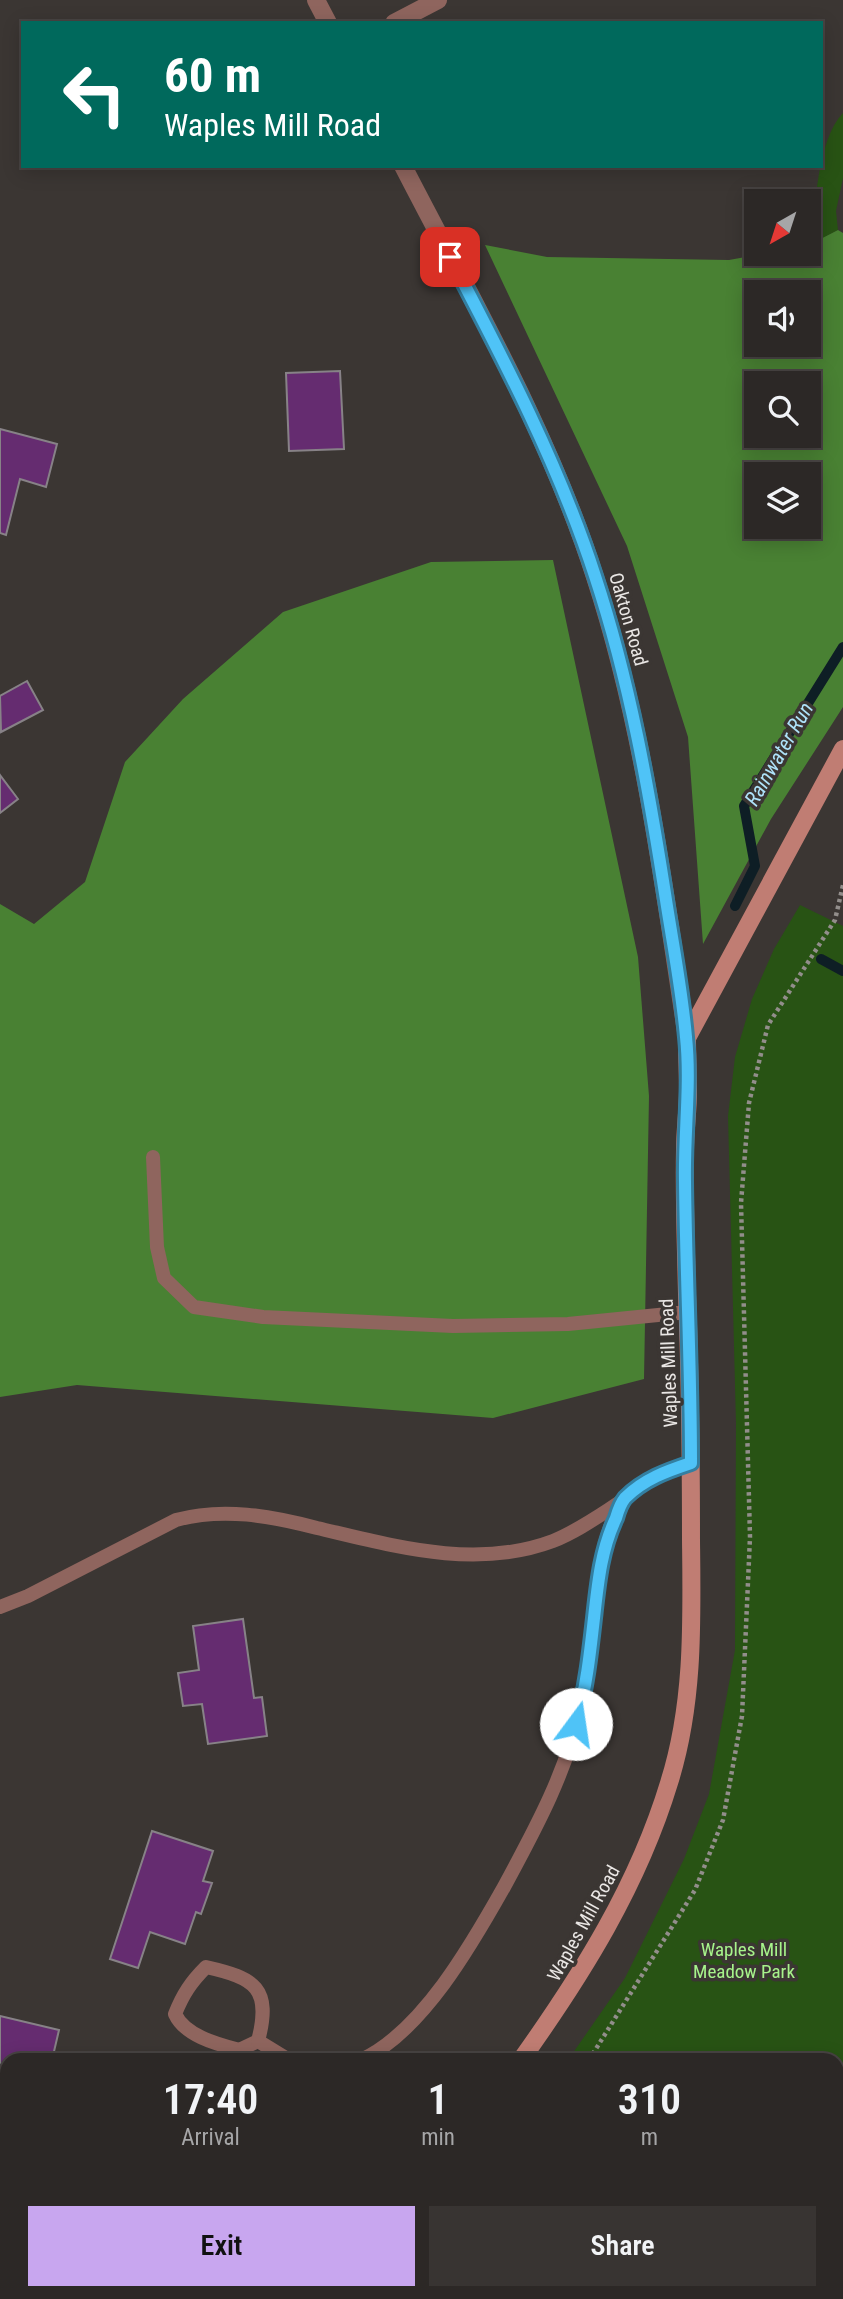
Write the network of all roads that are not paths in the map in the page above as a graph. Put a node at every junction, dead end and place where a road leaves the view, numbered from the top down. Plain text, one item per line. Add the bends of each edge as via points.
1 (316, 0) edge
2 (438, 0) edge
3 (327, 21) edge
4 (398, 21) edge
5 (404, 168) edge
6 (843, 749) edge
7 (687, 1038) junction
8 (153, 1157) dead end
9 (688, 1311) junction
10 (691, 1463) junction
11 (624, 1500) junction
12 (0, 1607) edge
13 (257, 2041) junction
14 (277, 2053) edge
15 (375, 2053) edge
16 (526, 2053) edge

1 - 3 street
2 - 4 street
5 - 7 street, Oakton Road via 531,417 595,577 628,691 646,778
6 - 7 main road, Waples Mill Road
7 - 9 main road, Waples Mill Road
8 - 9 lane via 157,1247 164,1278 194,1307 263,1317 453,1326 568,1324
9 - 10 main road, Waples Mill Road
10 - 11 lane via 662,1472
10 - 16 main road, Waples Mill Road via 692,1643 683,1725 670,1783 639,1866 602,1939
11 - 12 lane via 555,1540 487,1554 399,1548 280,1519 194,1515
11 - 15 lane via 600,1565 582,1703 556,1785 475,1939 449,1978
13 - 13 lane via 264,2018 261,1996 250,1982 206,1967 190,1983 180,2003 175,2014 179,2022 198,2035 239,2050
13 - 14 lane

